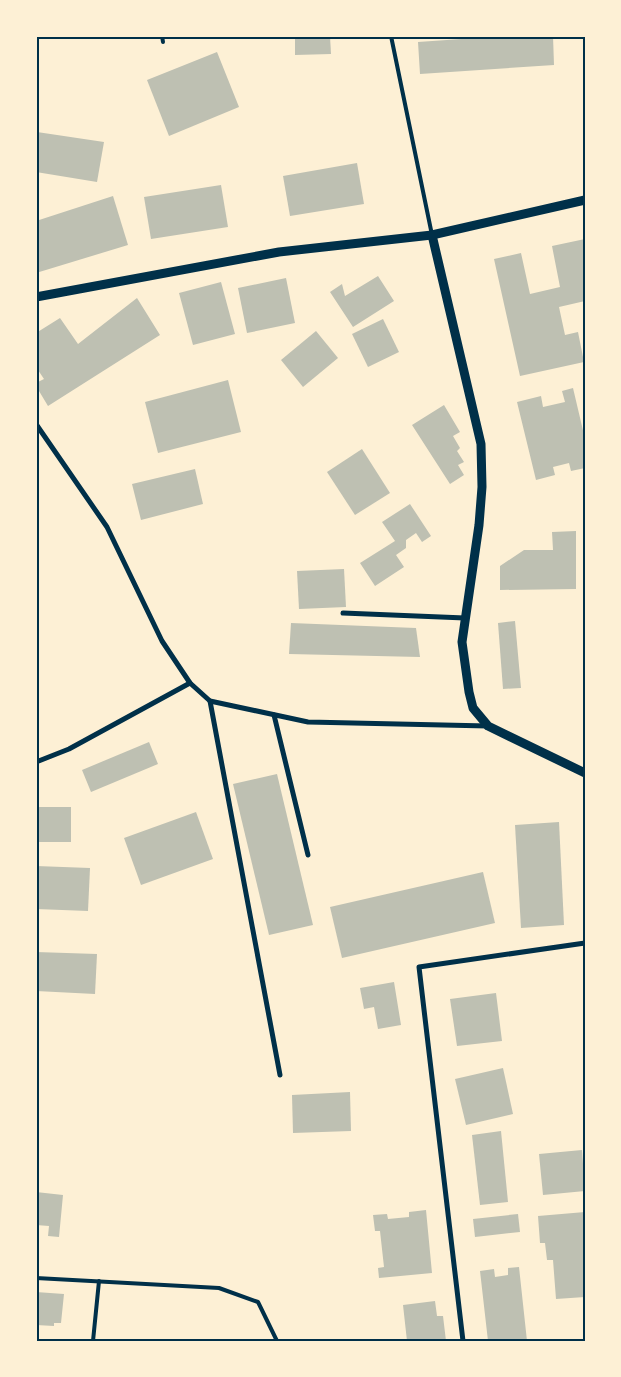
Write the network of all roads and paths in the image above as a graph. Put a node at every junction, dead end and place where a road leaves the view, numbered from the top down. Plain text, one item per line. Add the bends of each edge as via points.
1 (162, 36) edge
2 (391, 36) edge
3 (162, 42) dead end
4 (585, 200) edge
5 (432, 235) junction
6 (36, 297) edge
7 (36, 424) edge
8 (343, 613) dead end
9 (465, 618) junction
10 (190, 683) junction
11 (210, 701) junction
12 (274, 715) junction
13 (488, 726) junction
14 (36, 762) edge
15 (585, 773) edge
16 (308, 855) dead end
17 (585, 943) edge
18 (280, 1075) dead end
19 (36, 1278) edge
20 (99, 1281) junction
21 (93, 1341) edge
22 (277, 1341) edge
23 (463, 1341) edge

1 - 3 lane
2 - 5 lane
4 - 5 street
5 - 6 street via 278,252
5 - 9 street via 480,444 482,487 479,525
7 - 10 street via 107,527 162,641
8 - 9 street
9 - 13 street via 462,642 469,692 474,708
10 - 11 street
10 - 14 street via 69,749
11 - 12 street
11 - 18 street
12 - 13 street via 308,722
12 - 16 street
13 - 15 street
17 - 23 street via 419,967
19 - 20 lane
20 - 21 lane
20 - 22 lane via 219,1288 258,1302

